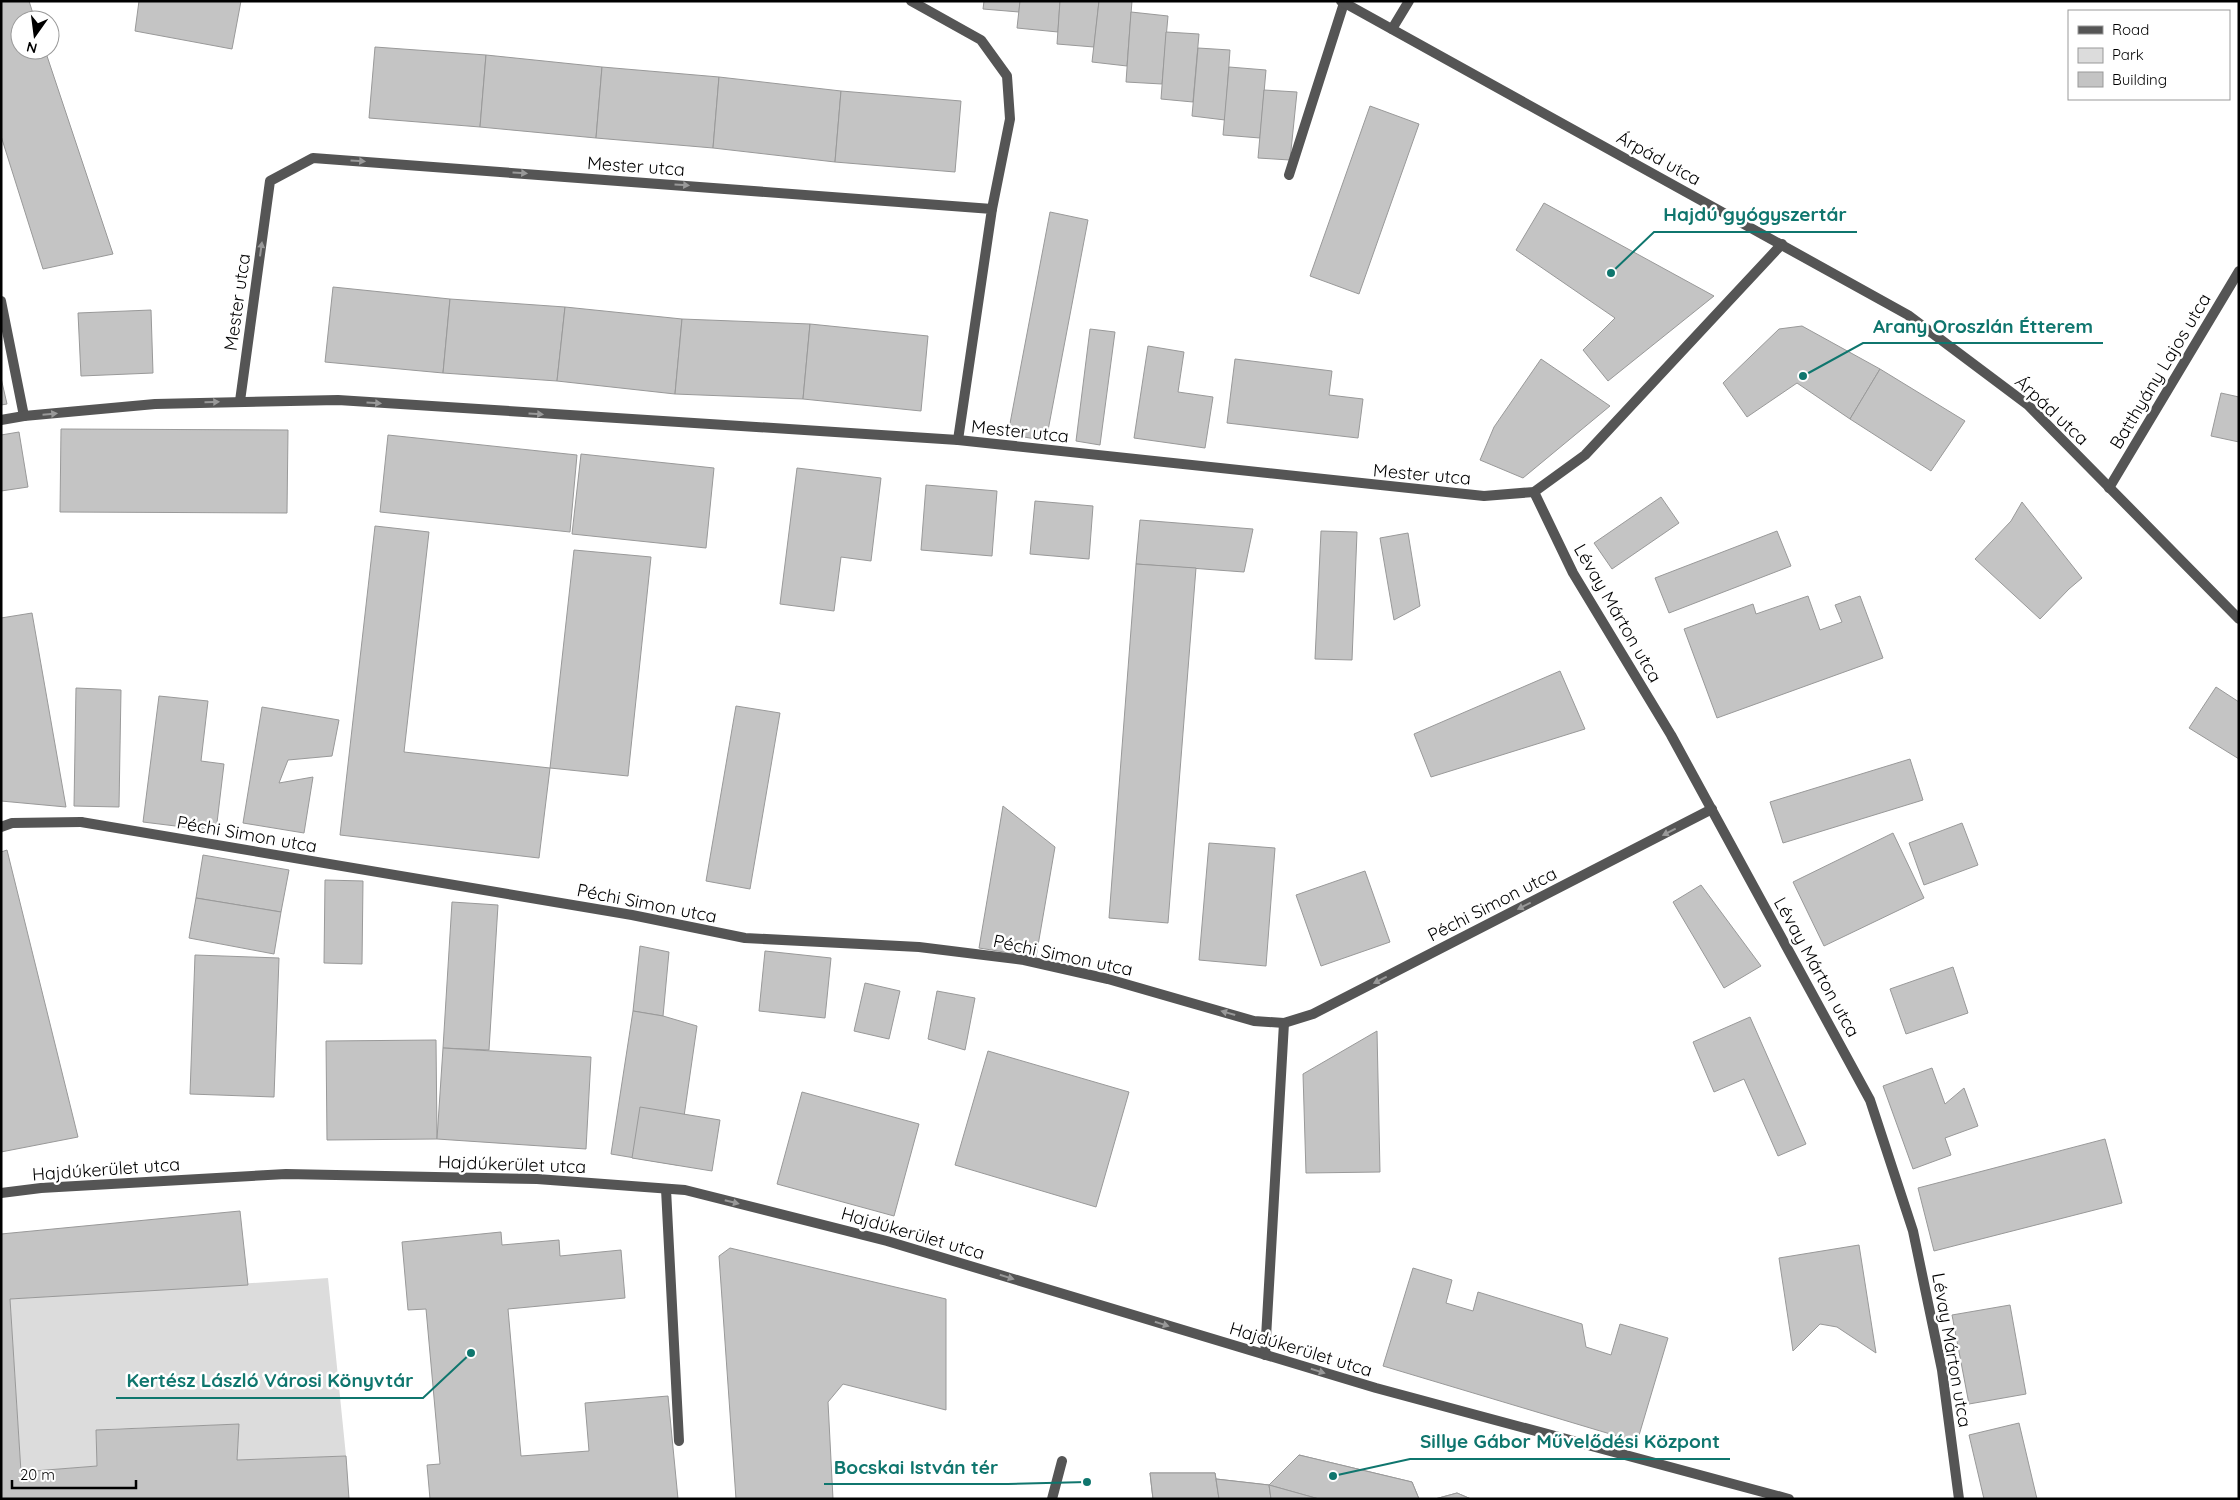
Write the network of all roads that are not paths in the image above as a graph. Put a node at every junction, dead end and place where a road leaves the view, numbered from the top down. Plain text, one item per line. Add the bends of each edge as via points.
1 (911, 1) edge
2 (1409, 1) edge
3 (1342, 2) edge
4 (1392, 29) junction
5 (1289, 175) dead end
6 (992, 209) junction
7 (1782, 244) junction
8 (2239, 271) edge
9 (1, 301) edge
10 (240, 401) junction
11 (24, 416) junction
12 (1, 420) edge
13 (958, 440) junction
14 (2109, 488) junction
15 (1534, 492) junction
16 (2239, 619) edge
17 (1712, 809) junction
18 (1, 827) edge
19 (1284, 1023) junction
20 (666, 1189) junction
21 (1, 1193) edge
22 (1265, 1355) junction
23 (679, 1441) dead end
24 (1062, 1461) dead end
25 (1052, 1499) edge
26 (1789, 1499) edge
27 (1959, 1499) edge

1 - 6 street via 981,40 1007,76 1010,119
2 - 4 street
3 - 4 street, Árpád utca
3 - 5 street
4 - 7 street, Árpád utca
10 -> 6 street, Mester utca via 270,181 312,158
6 - 13 street, Mester utca
7 - 14 street, Árpád utca via 1908,315 2028,405
7 - 15 street via 1584,454
8 - 14 street, Batthyány Lajos utca
9 - 11 street
11 -> 10 street, Mester utca via 155,404
10 -> 13 street, Mester utca via 338,400
11 - 12 street, Mester utca
13 - 15 street, Mester utca via 1484,496
14 - 16 street, Árpád utca
15 - 17 street, Lévay Márton utca via 1573,573
17 -> 19 street, Péchi Simon utca via 1313,1014
17 - 27 street, Lévay Márton utca via 1870,1100 1913,1231 1942,1370
19 -> 18 street, Péchi Simon utca via 1254,1021 1108,979 1024,960 919,947 745,938 632,915 81,822 12,823
19 - 22 street
20 - 21 street, Hajdúkerület utca via 537,1179 286,1174
20 -> 22 street, Hajdúkerület utca via 685,1190 887,1241
20 - 23 street
22 -> 26 street, Hajdúkerület utca
24 - 25 street

